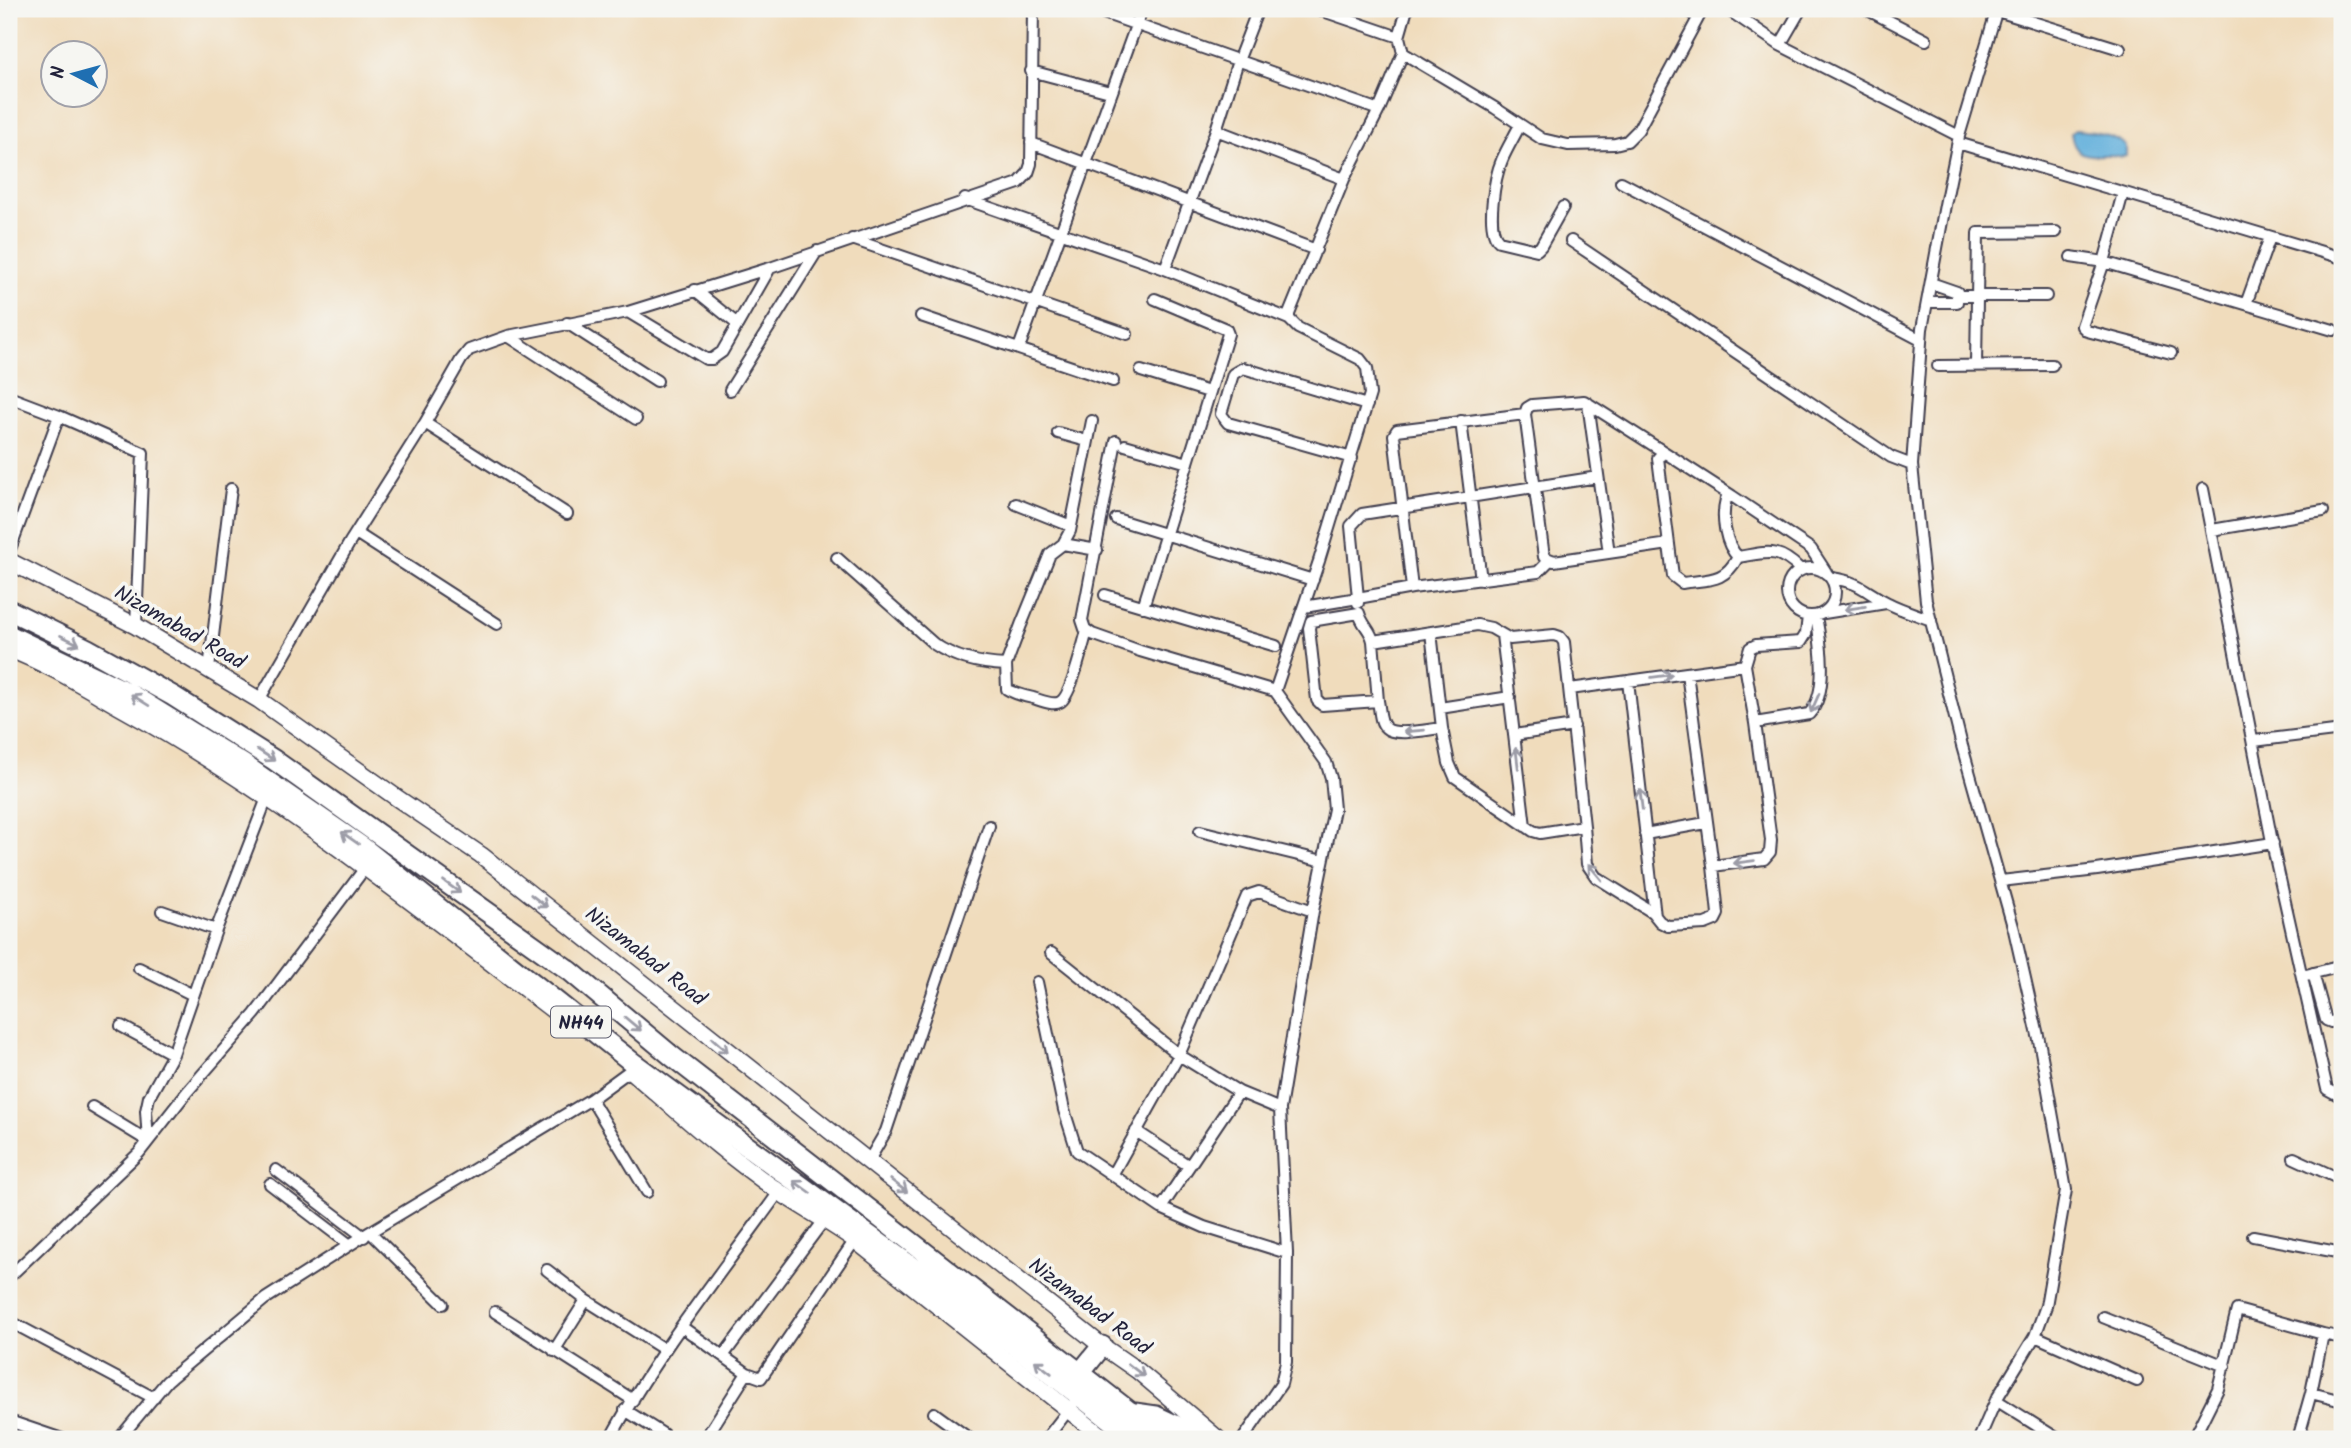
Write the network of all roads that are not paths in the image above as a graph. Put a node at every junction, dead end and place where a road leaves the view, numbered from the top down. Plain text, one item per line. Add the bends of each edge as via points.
1 (1033, 9) edge
2 (1091, 9) edge
3 (1142, 9) edge
4 (1258, 9) edge
5 (1317, 9) edge
6 (1407, 9) edge
7 (1685, 9) edge
8 (1727, 9) edge
9 (1801, 9) edge
10 (1866, 9) edge
11 (1995, 9) edge
12 (1700, 13) edge
13 (1136, 25) junction
14 (1399, 37) junction
15 (1926, 40) dead end
16 (1780, 45) junction
17 (2120, 49) dead end
18 (1403, 53) junction
19 (1238, 61) junction
20 (1031, 71) junction
21 (1110, 92) junction
22 (1379, 110) junction
23 (1520, 125) junction
24 (1216, 130) junction
25 (1959, 140) junction
26 (1031, 143) junction
27 (1087, 164) junction
28 (1344, 179) junction
29 (1621, 182) dead end
30 (2123, 193) junction
31 (965, 199) junction
32 (1188, 202) junction
33 (1563, 207) dead end
34 (2056, 232) dead end
35 (1060, 233) junction
36 (2270, 237) junction
37 (852, 239) junction
38 (1571, 241) dead end
39 (1316, 250) junction
40 (817, 251) junction
41 (2071, 257) dead end
42 (2342, 258) edge
43 (2104, 262) junction
44 (770, 268) junction
45 (1165, 268) junction
46 (1931, 283) junction
47 (695, 290) junction
48 (1957, 296) junction
49 (2046, 296) dead end
50 (1978, 297) junction
51 (1155, 299) dead end
52 (1927, 302) junction
53 (1036, 303) junction
54 (2246, 304) junction
55 (628, 312) junction
56 (921, 316) dead end
57 (1289, 319) junction
58 (567, 323) junction
59 (736, 323) junction
60 (2333, 330) dead end
61 (1127, 334) dead end
62 (508, 337) junction
63 (1921, 340) junction
64 (1019, 348) junction
65 (2171, 353) dead end
66 (2052, 365) dead end
67 (1938, 366) dead end
68 (1976, 366) junction
69 (1141, 371) dead end
70 (657, 381) dead end
71 (1113, 382) dead end
72 (730, 390) dead end
73 (1209, 392) junction
74 (9, 397) edge
75 (1588, 403) junction
76 (1367, 405) junction
77 (1525, 414) junction
78 (59, 416) junction
79 (636, 419) dead end
80 (1092, 421) dead end
81 (1461, 421) junction
82 (425, 423) junction
83 (1058, 433) dead end
84 (1087, 441) junction
85 (1664, 452) junction
86 (1352, 458) junction
87 (1188, 463) junction
88 (1912, 465) junction
89 (1598, 477) junction
90 (1535, 488) junction
91 (231, 489) dead end
92 (2203, 489) dead end
93 (1732, 496) junction
94 (1469, 498) junction
95 (1016, 505) dead end
96 (1403, 508) junction
97 (2323, 511) dead end
98 (567, 514) dead end
99 (1116, 519) dead end
100 (1071, 526) junction
101 (2212, 530) junction
102 (356, 533) junction
103 (1166, 535) junction
104 (1063, 544) junction
105 (1669, 544) junction
106 (1097, 550) junction
107 (9, 552) edge
108 (1609, 553) junction
109 (1738, 557) junction
110 (837, 558) dead end
111 (9, 561) edge
112 (1549, 561) junction
113 (1801, 570) junction
114 (1829, 575) junction
115 (1313, 580) junction
116 (1481, 580) junction
117 (1412, 588) junction
118 (1105, 595) dead end
119 (1358, 598) junction
120 (1886, 603) junction
121 (1143, 607) junction
122 (1304, 607) junction
123 (9, 610) edge
124 (1359, 613) junction
125 (1816, 615) junction
126 (1930, 620) junction
127 (497, 624) dead end
128 (136, 626) junction
129 (1087, 631) junction
130 (1431, 632) junction
131 (9, 635) edge
132 (1502, 635) junction
133 (1373, 641) junction
134 (1276, 646) dead end
135 (9, 649) edge
136 (1745, 665) junction
137 (1006, 666) junction
138 (209, 669) junction
139 (1687, 673) junction
140 (1628, 681) junction
141 (1570, 689) junction
142 (1275, 691) junction
143 (1510, 698) junction
144 (259, 699) junction
145 (1378, 701) junction
146 (1440, 708) junction
147 (1755, 723) junction
148 (165, 724) junction
149 (1574, 726) junction
150 (223, 728) junction
151 (1442, 728) junction
152 (2342, 730) edge
153 (1514, 735) junction
154 (2254, 741) junction
155 (212, 745) junction
156 (267, 798) junction
157 (1706, 823) junction
158 (1525, 826) junction
159 (1584, 826) junction
160 (989, 827) dead end
161 (1200, 831) dead end
162 (1645, 834) junction
163 (2273, 843) junction
164 (1323, 861) junction
165 (1713, 866) junction
166 (365, 868) junction
167 (2001, 881) junction
168 (162, 911) dead end
169 (1312, 911) junction
170 (1655, 916) junction
171 (216, 930) junction
172 (1051, 953) dead end
173 (2342, 966) edge
174 (139, 968) dead end
175 (2308, 975) junction
176 (1037, 982) dead end
177 (193, 995) junction
178 (2342, 1019) edge
179 (121, 1026) dead end
180 (173, 1054) junction
181 (1179, 1055) junction
182 (633, 1068) junction
183 (1239, 1092) junction
184 (2342, 1097) edge
185 (591, 1099) junction
186 (92, 1107) dead end
187 (1279, 1109) junction
188 (1136, 1131) junction
189 (148, 1142) junction
190 (2294, 1158) dead end
191 (868, 1162) junction
192 (1189, 1166) junction
193 (276, 1170) dead end
194 (1112, 1175) junction
195 (2342, 1180) edge
196 (270, 1184) dead end
197 (647, 1192) dead end
198 (779, 1192) junction
199 (1161, 1208) junction
200 (825, 1219) junction
201 (367, 1234) junction
202 (2253, 1236) dead end
203 (855, 1240) junction
204 (350, 1245) junction
205 (1287, 1253) junction
206 (2342, 1253) edge
207 (547, 1270) dead end
208 (9, 1277) edge
209 (586, 1300) junction
210 (443, 1304) dead end
211 (495, 1312) dead end
212 (2103, 1317) dead end
213 (9, 1321) edge
214 (682, 1327) junction
215 (2323, 1334) junction
216 (2035, 1336) junction
217 (2342, 1338) edge
218 (1102, 1346) junction
219 (665, 1350) junction
220 (554, 1351) junction
221 (723, 1356) junction
222 (2225, 1366) junction
223 (1081, 1372) junction
224 (747, 1373) junction
225 (2137, 1381) dead end
226 (2311, 1393) junction
227 (154, 1398) junction
228 (1996, 1399) junction
229 (633, 1400) junction
230 (2342, 1401) edge
231 (1074, 1402) junction
232 (625, 1410) junction
233 (1130, 1412) junction
234 (934, 1413) dead end
235 (9, 1420) edge
236 (663, 1434) dead end
237 (62, 1439) edge
238 (119, 1439) edge
239 (610, 1439) edge
240 (705, 1439) edge
241 (970, 1439) edge
242 (1046, 1439) edge
243 (1105, 1439) edge
244 (1135, 1439) edge
245 (1165, 1439) edge
246 (1205, 1439) edge
247 (1217, 1439) edge
248 (1242, 1439) edge
249 (1979, 1439) edge
250 (2058, 1439) edge
251 (2193, 1439) edge
252 (2298, 1439) edge

1 - 20 street
2 - 13 street
3 - 13 street
4 - 19 street
5 - 14 street
6 - 14 street
7 - 12 street
8 - 16 street
9 - 16 street
10 - 15 street
11 - 17 street
11 - 25 street
12 - 23 street via 1638,130 1627,141 1567,145 1542,139
13 - 19 street
13 - 21 street
14 - 18 street
16 - 25 street
18 - 22 street
18 - 23 street
19 - 22 street
19 - 24 street
20 - 21 street
20 - 26 street
21 - 27 street
22 - 28 street
23 - 33 street via 1496,179 1495,238 1537,250
24 - 28 street
24 - 32 street
25 - 30 street
25 - 46 street
26 - 27 street
26 - 31 street via 1031,164 1025,178
27 - 32 street
27 - 35 street
28 - 39 street
29 - 63 street
30 - 36 street
30 - 43 street
31 - 35 street
31 - 37 street
32 - 39 street
32 - 45 street
34 - 50 street via 1978,233
35 - 45 street
35 - 53 street
36 - 42 street
36 - 54 street
37 - 40 street
37 - 53 street
38 - 88 street via 1891,457
39 - 57 street
40 - 44 street
40 - 72 street
41 - 43 street
43 - 54 street
43 - 65 street via 2084,329
44 - 47 street
44 - 59 street
45 - 57 street
46 - 48 street via 1957,292
46 - 52 street
47 - 55 street
47 - 59 street
48 - 50 street
48 - 52 street via 1957,302
49 - 50 street
50 - 68 street
51 - 73 street via 1227,331
52 - 63 street
53 - 61 street
53 - 64 street
54 - 60 street
55 - 58 street
55 - 59 street via 706,359 722,352
56 - 64 street
57 - 76 street via 1360,359 1369,378
58 - 62 street
58 - 70 street
62 - 79 street
62 - 82 street via 470,350
63 - 88 street
64 - 71 street
66 - 68 street
67 - 68 street
69 - 73 street
73 - 87 street
74 - 78 street
75 - 77 street via 1532,405
75 - 85 street
75 - 89 street
76 - 86 street
76 - 86 street via 1243,368 1233,374 1221,414 1228,423
77 - 81 street
77 - 90 street
78 - 107 street
78 - 128 street via 143,453
80 - 84 street
81 - 94 street
81 - 96 street via 1397,430
82 - 98 street
82 - 102 street
83 - 84 street
84 - 100 street
85 - 93 street
85 - 105 street via 1657,461
86 - 115 street via 1325,562
87 - 103 street
87 - 106 street via 1120,443
88 - 126 street
89 - 90 street
89 - 108 street
90 - 94 street
90 - 112 street via 1544,557
91 - 138 street
92 - 101 street
93 - 109 street via 1725,502 1726,536
93 - 114 street via 1811,550
94 - 96 street
94 - 116 street
95 - 100 street
96 - 117 street
96 - 119 street via 1362,514 1354,521
97 - 101 street
99 - 103 street
100 - 104 street
101 - 154 street
102 - 127 street
102 - 144 street
103 - 115 street
103 - 121 street
104 - 106 street
104 - 137 street via 1050,554
105 - 108 street
105 - 109 street via 1673,576 1682,583 1723,577
106 - 129 street via 1082,620
108 - 112 street
109 - 113 street via 1774,551
110 - 137 street via 946,652
111 - 128 main road, Nizamabad Road
112 - 116 street via 1538,572
113 - 114 street via 1812,567
113 - 125 street via 1791,578 1787,594 1793,609
114 - 120 street via 1861,586
114 - 125 street via 1835,586 1834,601
115 - 122 street
116 - 117 street
117 - 119 street
118 - 121 street
119 - 122 street
119 - 124 street
120 -> 125 street
120 - 126 street
121 - 134 street
122 - 142 street
123 -> 150 highway, NH44 via 88,649
124 - 133 street
124 - 145 street via 1311,621 1317,700 1329,706
125 - 136 street via 1801,642 1756,645 1750,648
125 -> 147 street via 1822,665 1815,708 1810,714
126 - 167 street
128 - 138 main road, Nizamabad Road
129 - 137 street via 1060,702 1007,689
129 - 142 street via 1140,652
130 - 132 street via 1476,625
130 - 133 street
130 - 146 street
148 -> 131 highway, NH44 via 127,692
132 - 141 street via 1510,639 1560,637
132 - 143 street
133 - 145 street
135 - 148 main road
136 - 139 street
136 - 147 street
138 - 144 main road, Nizamabad Road
140 -> 139 street
139 - 157 street
140 - 141 street
162 -> 140 street
141 - 149 street
142 - 164 street via 1326,762 1331,778 1334,809
143 - 146 street
143 - 153 street
144 -> 191 main road, Nizamabad Road via 481,855
151 -> 145 street via 1387,730
146 - 151 street
147 -> 165 street via 1770,852 1764,859
148 - 155 highway, NH44
148 - 156 main road
149 - 153 street
149 - 159 street
150 - 155 highway
150 -> 223 highway, NH44 via 570,971 673,1057
151 - 158 street via 1455,777
152 - 154 street
158 -> 153 street
154 - 163 street
182 -> 155 highway, NH44 via 361,846
156 - 166 main road
156 - 171 street
157 - 162 street
157 - 165 street
158 - 159 street via 1540,833
170 -> 159 street via 1596,877 1587,863
160 - 191 street via 886,1131
161 - 164 street
162 - 170 street
163 - 167 street
163 - 175 street
164 - 169 street
165 - 170 street via 1715,920 1668,926
166 - 182 main road
166 - 189 street via 255,1014
167 - 216 street via 2039,1040 2066,1190 2046,1306
168 - 171 street
169 - 181 street via 1259,892 1247,896
169 - 187 street
171 - 177 street
172 - 181 street
173 - 175 street
174 - 177 street
175 - 178 street via 2326,1020
175 - 184 street via 2327,1089
176 - 194 street via 1077,1151
177 - 180 street
179 - 180 street
180 - 189 street via 149,1097
181 - 183 street
181 - 188 street
182 - 185 street
182 - 198 main road via 725,1152
231 -> 182 highway, NH44 via 934,1283
183 - 187 street
183 - 192 street
185 - 197 street
185 - 201 street
186 - 189 street
187 - 205 street
188 - 192 street
188 - 194 street
189 - 208 street
190 - 195 street
191 -> 218 main road, Nizamabad Road
192 - 199 street
193 - 201 street
194 - 199 street
196 - 204 street
198 - 200 main road
198 - 214 street
199 - 205 street
200 - 203 main road
200 - 221 street
201 - 204 street
201 - 210 street
202 - 206 street
203 - 224 street via 764,1375 758,1378
203 - 231 main road
204 - 227 street via 265,1299 167,1381
205 - 248 street via 1286,1362 1281,1384
207 - 209 street
209 - 219 street
209 - 220 street
211 - 220 street
212 - 222 street
213 - 227 street
214 - 219 street
214 - 221 street
215 - 217 street
215 - 222 street via 2237,1310
215 - 226 street
216 - 225 street
216 - 228 street
218 - 223 highway
218 -> 247 main road, Nizamabad Road
219 - 229 street
220 - 229 street
221 - 224 street
222 - 251 street
223 - 233 highway, NH44
224 - 240 street
226 - 230 street
226 - 252 street
227 - 238 street
228 - 249 street
228 - 250 street
229 - 232 street
231 - 242 street
231 - 243 main road
231 - 244 highway, NH44
232 - 236 street
232 - 239 street
233 - 245 highway, NH44
233 - 246 highway via 1156,1416
234 - 241 street
235 - 237 street

